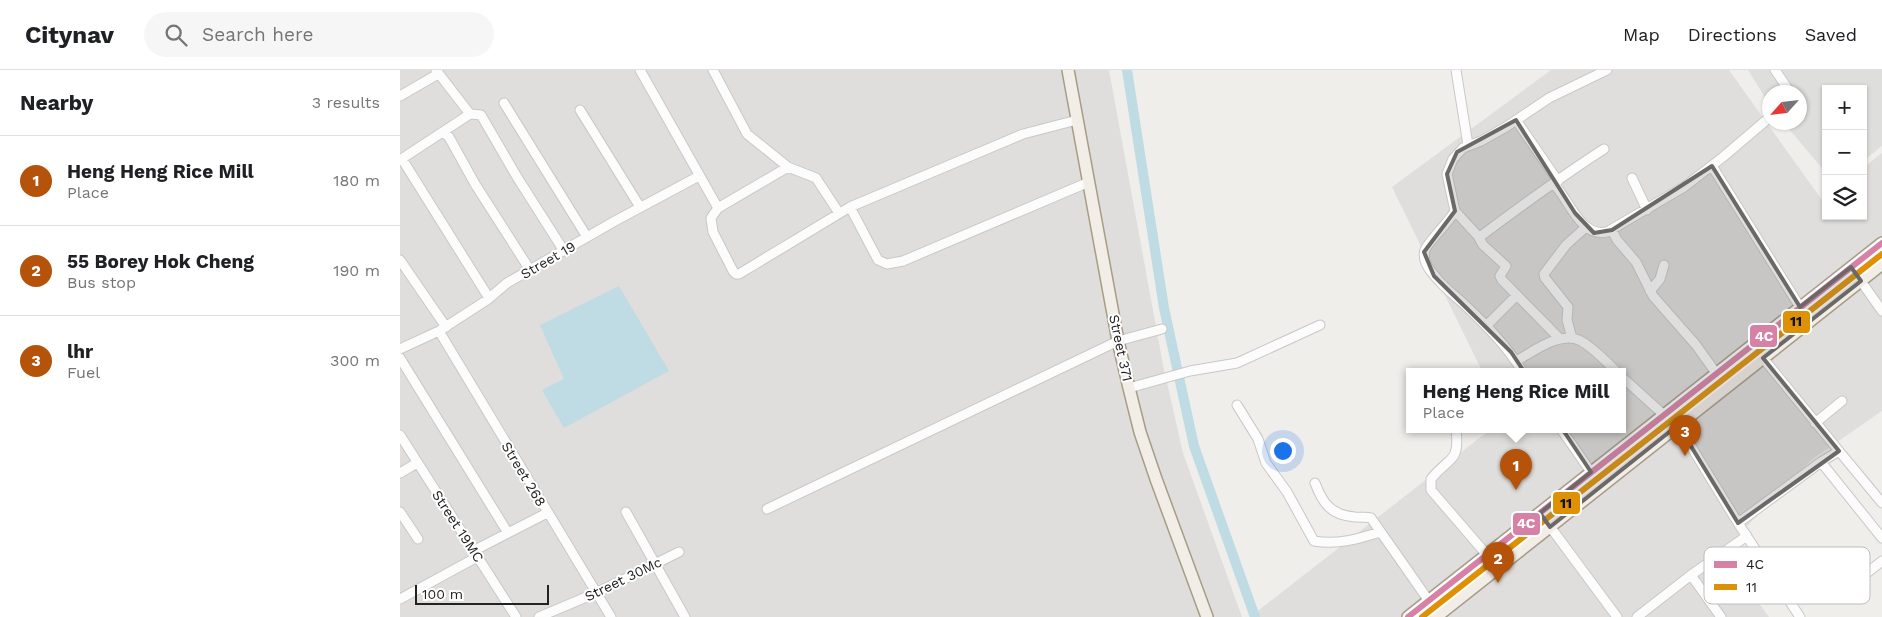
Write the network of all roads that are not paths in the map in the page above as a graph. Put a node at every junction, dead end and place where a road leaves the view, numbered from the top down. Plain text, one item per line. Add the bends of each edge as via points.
1 (640, 70) edge
2 (713, 70) edge
3 (1068, 70) edge
4 (1456, 70) edge
5 (1607, 70) edge
6 (1775, 70) edge
7 (437, 72) edge
8 (1785, 85) edge
9 (400, 96) edge
10 (504, 103) dead end
11 (580, 110) dead end
12 (470, 114) junction
13 (1077, 120) junction
14 (1516, 120) junction
15 (1762, 124) edge
16 (444, 133) junction
17 (1468, 145) junction
18 (1604, 150) dead end
19 (401, 160) edge
20 (1712, 166) junction
21 (788, 167) junction
22 (699, 176) junction
23 (1632, 178) dead end
24 (1089, 182) junction
25 (1556, 182) junction
26 (640, 207) junction
27 (850, 207) junction
28 (718, 208) junction
29 (1647, 210) junction
30 (1455, 211) junction
31 (840, 214) junction
32 (1586, 227) junction
33 (1612, 230) junction
34 (1478, 236) junction
35 (587, 237) junction
36 (1882, 243) edge
37 (564, 251) junction
38 (400, 260) edge
39 (1882, 264) edge
40 (1664, 265) dead end
41 (1851, 267) junction
42 (530, 270) junction
43 (1861, 281) junction
44 (1650, 292) junction
45 (1517, 295) junction
46 (489, 298) junction
47 (1800, 308) junction
48 (1882, 311) edge
49 (1320, 324) dead end
50 (1486, 326) junction
51 (442, 329) junction
52 (1162, 329) dead end
53 (1572, 338) junction
54 (1560, 339) junction
55 (1118, 341) junction
56 (400, 348) edge
57 (400, 358) edge
58 (1763, 358) junction
59 (1519, 368) edge
60 (1613, 368) edge
61 (1716, 373) junction
62 (1626, 381) edge
63 (1129, 388) junction
64 (1842, 401) dead end
65 (1237, 405) dead end
66 (1664, 415) junction
67 (1815, 423) junction
68 (1678, 425) junction
69 (1456, 433) edge
70 (1564, 433) edge
71 (400, 434) edge
72 (1839, 451) junction
73 (1821, 462) junction
74 (417, 463) junction
75 (1591, 472) junction
76 (400, 473) edge
77 (1315, 483) dead end
78 (1882, 501) edge
79 (767, 509) dead end
80 (400, 512) edge
81 (626, 512) dead end
82 (547, 513) junction
83 (1540, 513) junction
84 (1738, 523) junction
85 (1550, 526) junction
86 (1380, 532) junction
87 (508, 533) junction
88 (1747, 536) junction
89 (1882, 538) edge
90 (418, 539) dead end
91 (1731, 547) edge
92 (1754, 547) edge
93 (679, 552) dead end
94 (477, 553) junction
95 (1487, 554) junction
96 (1882, 561) edge
97 (656, 563) junction
98 (1704, 566) edge
99 (1870, 570) edge
100 (1691, 575) junction
101 (1704, 593) edge
102 (596, 594) junction
103 (400, 599) edge
104 (1429, 600) junction
105 (1712, 604) edge
106 (1791, 604) edge
107 (516, 617) edge
108 (539, 617) edge
109 (611, 617) edge
110 (685, 617) edge
111 (1207, 617) edge
112 (1408, 617) edge
113 (1436, 617) edge
114 (1617, 617) edge
115 (1637, 617) edge
116 (1721, 617) edge
117 (1800, 617) edge

1 - 22 street
2 - 21 street via 747,134
3 - 13 main road, Street 371
4 - 17 street
5 - 14 street via 1549,98
6 - 8 street
7 - 9 street
7 - 12 street
10 - 35 street
11 - 26 street
12 - 16 street
12 - 37 street via 481,115
13 - 24 main road, Street 371
13 - 27 street via 1023,134
14 - 17 street
14 - 25 street
15 - 20 street
16 - 19 street
16 - 42 street via 449,136 475,184
17 - 30 street via 1458,152 1448,168
18 - 25 street
19 - 46 street
20 - 29 street
20 - 47 street
21 - 28 street
21 - 31 street via 816,178
22 - 26 street, Street 19
22 - 28 street
23 - 29 street
24 - 27 street via 887,264 878,260
24 - 55 main road, Street 371
25 - 32 street
25 - 34 street
26 - 35 street, Street 19
27 - 31 street
28 - 31 street via 711,218 713,232 736,274
29 - 33 street
30 - 34 street
30 - 50 street via 1427,246 1425,259 1434,276
32 - 33 street via 1594,233
32 - 53 street via 1566,245 1544,274 1568,307 1567,320
33 - 44 street via 1636,262
34 - 45 street via 1504,264 1506,268 1501,278
35 - 37 street, Street 19
36 - 41 main road
37 - 42 street, Street 19
38 - 51 street, Street 268
39 - 43 main road
40 - 44 street via 1660,279
41 - 43 street
41 - 47 main road
42 - 46 street, Street 19
43 - 48 street
43 - 58 main road
44 - 61 street
45 - 50 street
45 - 54 street
46 - 51 street, Street 19
47 - 61 main road
49 - 63 street via 1237,363 1190,371
50 - 59 street via 1511,352
51 - 56 street, Street 19
51 - 82 street, Street 268
52 - 55 street
53 - 54 street
53 - 60 street via 1593,350
54 - 59 street
55 - 63 main road, Street 371
55 - 79 street
57 - 87 street
58 - 67 street
58 - 68 main road
61 - 66 main road
62 - 66 street
63 - 111 main road, Street 371 via 1156,479
64 - 67 street
65 - 86 street via 1258,439 1266,464 1287,492 1314,541 1353,540
66 - 75 main road
67 - 72 street
68 - 84 street
68 - 85 main road
69 - 95 street via 1458,449 1431,479 1431,490
70 - 75 street
71 - 74 street, Street 19MC
72 - 73 street
72 - 78 street
73 - 84 street
73 - 89 street
74 - 76 street
74 - 94 street, Street 19MC
75 - 83 main road
77 - 86 street via 1329,509 1344,515 1370,518
80 - 90 street
81 - 97 street
82 - 87 street
82 - 102 street, Street 268
83 - 85 street
83 - 95 main road
84 - 88 street
85 - 113 main road
85 - 114 street
86 - 104 street
87 - 94 street
88 - 91 street
88 - 92 street
93 - 97 street, Street 30Mc
94 - 103 street
94 - 107 street, Street 19MC
95 - 104 main road
96 - 99 street
97 - 102 street, Street 30Mc
97 - 110 street
98 - 100 street
100 - 101 street
100 - 115 street
102 - 108 street, Street 30Mc
102 - 109 street, Street 268
104 - 112 main road
105 - 116 street
106 - 117 street

